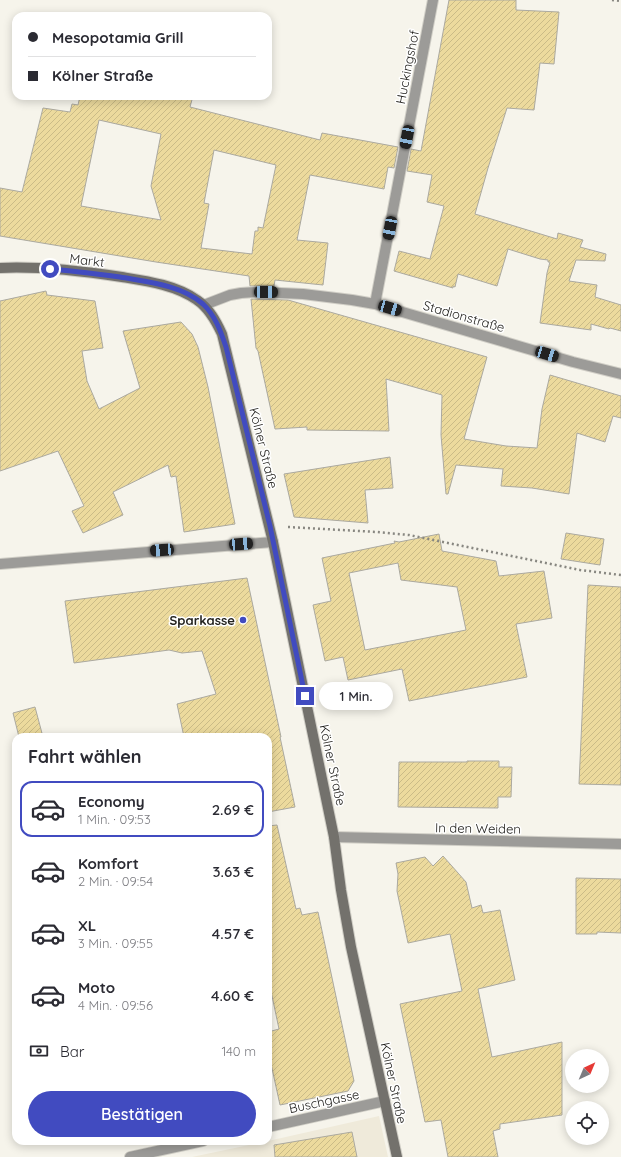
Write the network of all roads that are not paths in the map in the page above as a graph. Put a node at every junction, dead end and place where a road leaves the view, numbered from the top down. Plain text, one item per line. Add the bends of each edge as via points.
1 (433, 0) edge
2 (0, 268) edge
3 (170, 287) joint
4 (375, 304) junction
5 (204, 305) junction
6 (621, 374) edge
7 (273, 542) junction
8 (0, 564) edge
9 (334, 837) junction
10 (621, 844) edge
11 (385, 1102) junction
12 (272, 1126) edge
13 (185, 1145) edge
14 (130, 1157) edge
15 (397, 1157) edge

1 - 4 street, Huckingshof
2 - 3 main road, Markt via 77,271
3 - 5 main road, Kölner Straße via 188,294
4 - 5 street, Stadionstraße via 303,294 257,292 230,295
4 - 6 street, Stadionstraße
5 - 7 main road, Kölner Straße via 222,334 226,347
7 - 8 street
7 - 9 main road, Kölner Straße
9 - 10 street, In den Weiden
9 - 11 main road, Kölner Straße via 351,947
11 - 12 street, Buschgasse
11 - 15 main road, Kölner Straße
13 - 14 street

